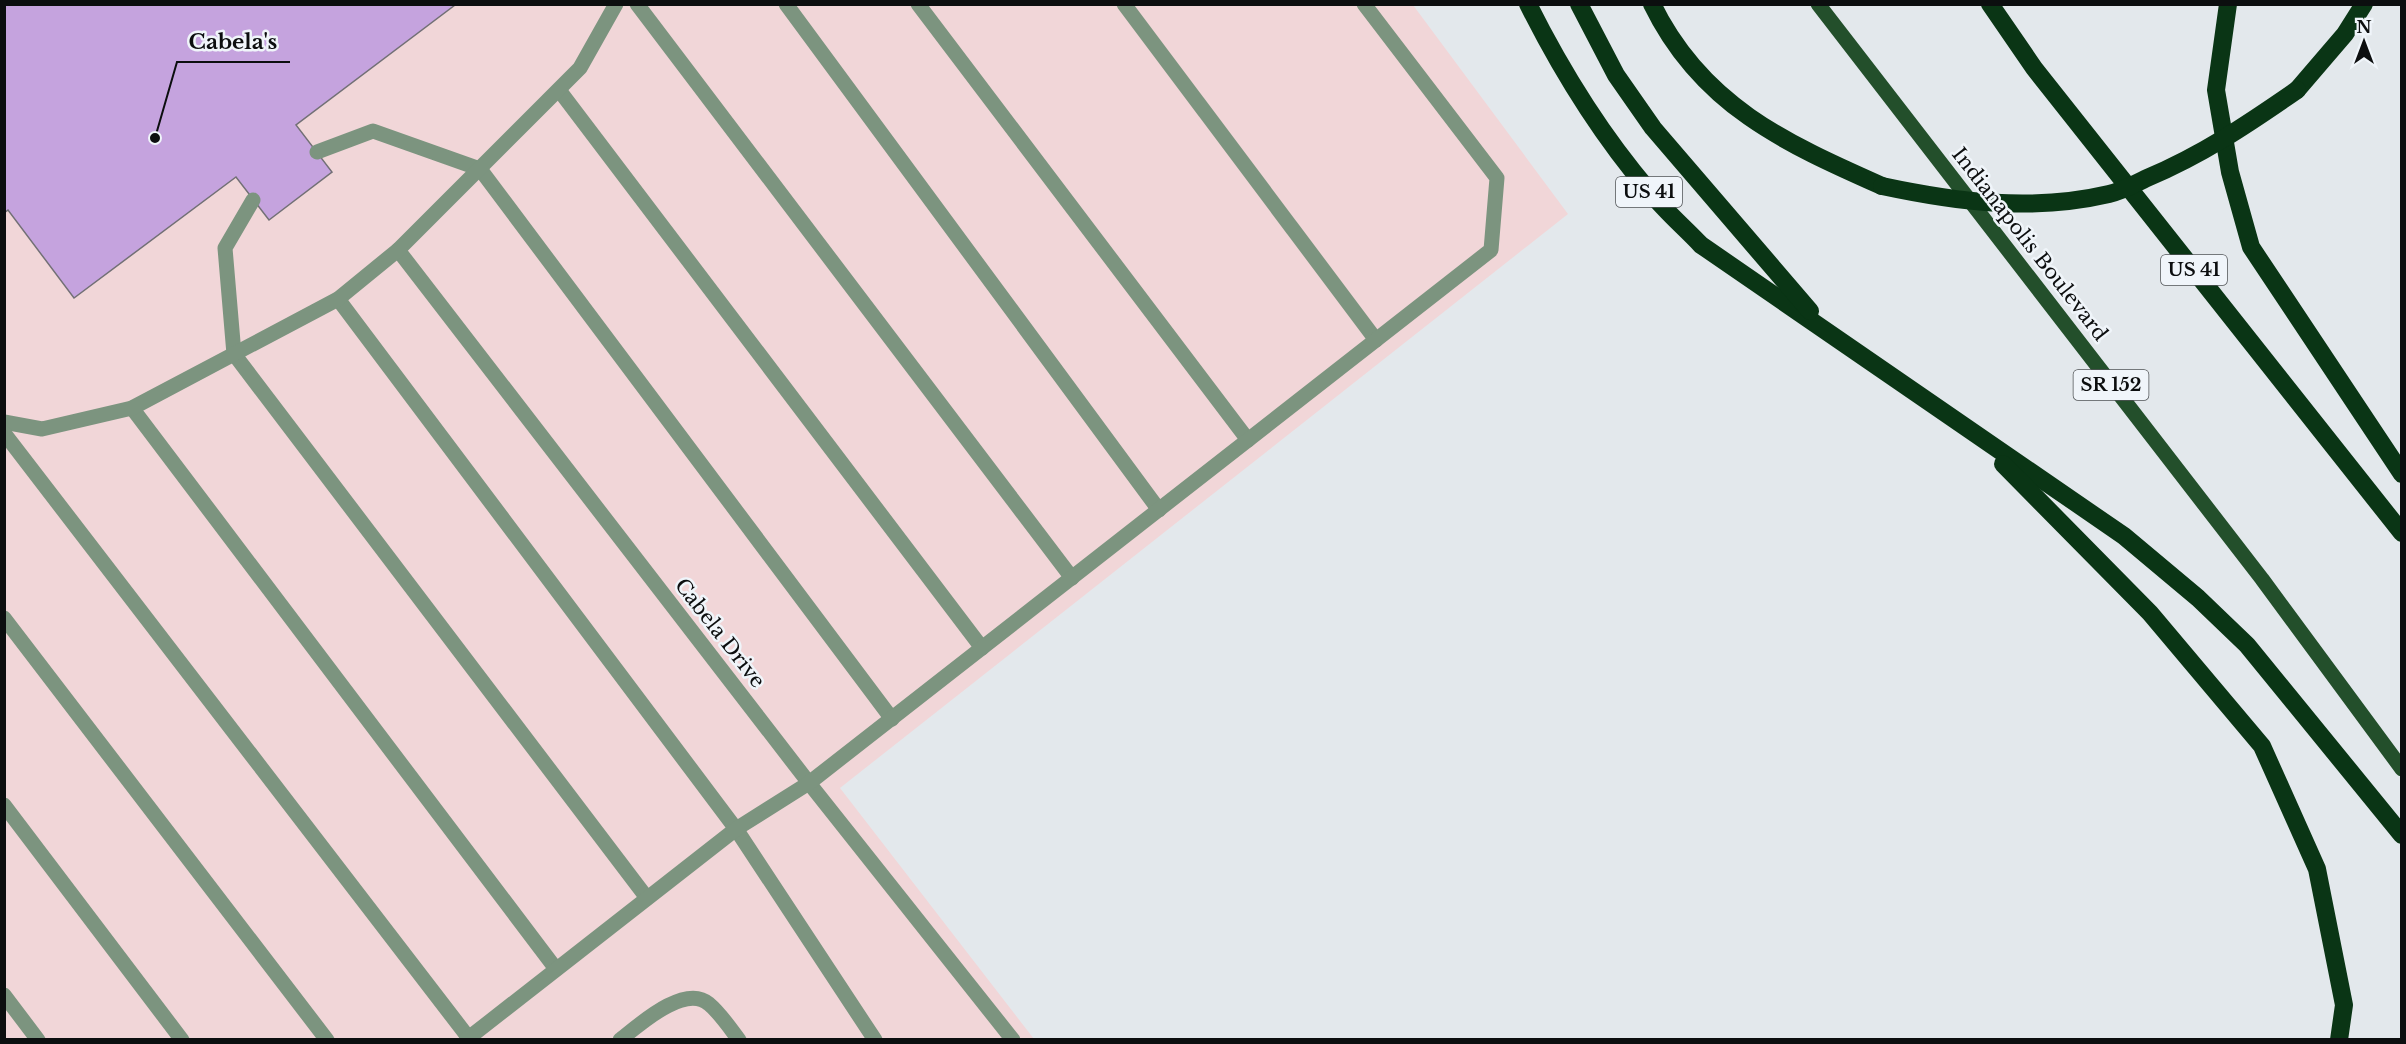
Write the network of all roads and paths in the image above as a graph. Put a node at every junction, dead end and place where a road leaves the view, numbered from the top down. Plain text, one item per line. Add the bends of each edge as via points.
1 (616, 4) edge
2 (636, 4) edge
3 (786, 4) edge
4 (918, 4) edge
5 (1124, 4) edge
6 (1364, 4) edge
7 (1528, 4) edge
8 (1579, 4) edge
9 (1652, 4) edge
10 (1818, 4) edge
11 (1990, 4) edge
12 (2228, 4) edge
13 (2364, 4) edge
14 (559, 90) junction
15 (317, 152) dead end
16 (480, 169) junction
17 (253, 200) dead end
18 (398, 250) junction
19 (338, 299) junction
20 (1825, 329) junction
21 (1376, 340) junction
22 (234, 354) junction
23 (132, 408) junction
24 (4, 422) edge
25 (4, 433) edge
26 (1974, 434) junction
27 (1248, 440) junction
28 (2402, 474) edge
29 (1159, 510) junction
30 (2402, 533) edge
31 (1072, 578) junction
32 (4, 618) edge
33 (982, 648) junction
34 (892, 719) junction
35 (2402, 769) edge
36 (809, 783) junction
37 (4, 805) edge
38 (736, 829) junction
39 (2402, 835) edge
40 (647, 898) junction
41 (556, 969) junction
42 (4, 995) edge
43 (467, 1038) edge
44 (38, 1040) edge
45 (182, 1040) edge
46 (327, 1040) edge
47 (620, 1040) edge
48 (739, 1040) edge
49 (875, 1040) edge
50 (1013, 1040) edge
51 (2339, 1040) edge

1 - 14 lane via 580,69
2 - 31 lane
3 - 29 lane
4 - 27 lane
5 - 21 lane
6 - 21 lane via 1497,178 1491,250
7 - 20 highway, US 41 via 1552,53 1650,192 1701,245
8 - 20 highway via 1616,75 1653,128
9 - 13 highway, bridge via 1696,72 1742,114 1806,152 1882,186 2001,205 2111,194 2222,142 2297,90 2345,34
10 - 35 main road, Indianapolis Boulevard / SR 152 via 2262,579
11 - 30 highway, US 41 via 2034,68
12 - 28 highway via 2216,90 2230,172 2251,247
14 - 16 lane
14 - 33 lane
15 - 16 lane via 373,131
16 - 18 lane
16 - 34 lane
17 - 22 lane via 225,248
18 - 19 lane
18 - 36 lane, Cabela Drive
19 - 22 lane
19 - 38 lane
20 - 26 highway, US 41
21 - 27 lane
22 - 23 lane
22 - 40 lane
23 - 24 lane via 42,429
23 - 41 lane
25 - 43 lane
26 - 39 highway, US 41 via 2124,536 2198,597 2247,645
26 - 51 highway via 2150,613 2262,746 2317,869 2344,1005
27 - 29 lane
29 - 31 lane
31 - 33 lane
32 - 46 lane
33 - 34 lane
34 - 36 lane
36 - 38 lane
36 - 50 lane, Cabela Drive
37 - 45 lane
38 - 40 lane
38 - 49 lane
40 - 41 lane
41 - 43 lane
42 - 44 lane
47 - 48 lane via 665,1007 687,998 708,1002

